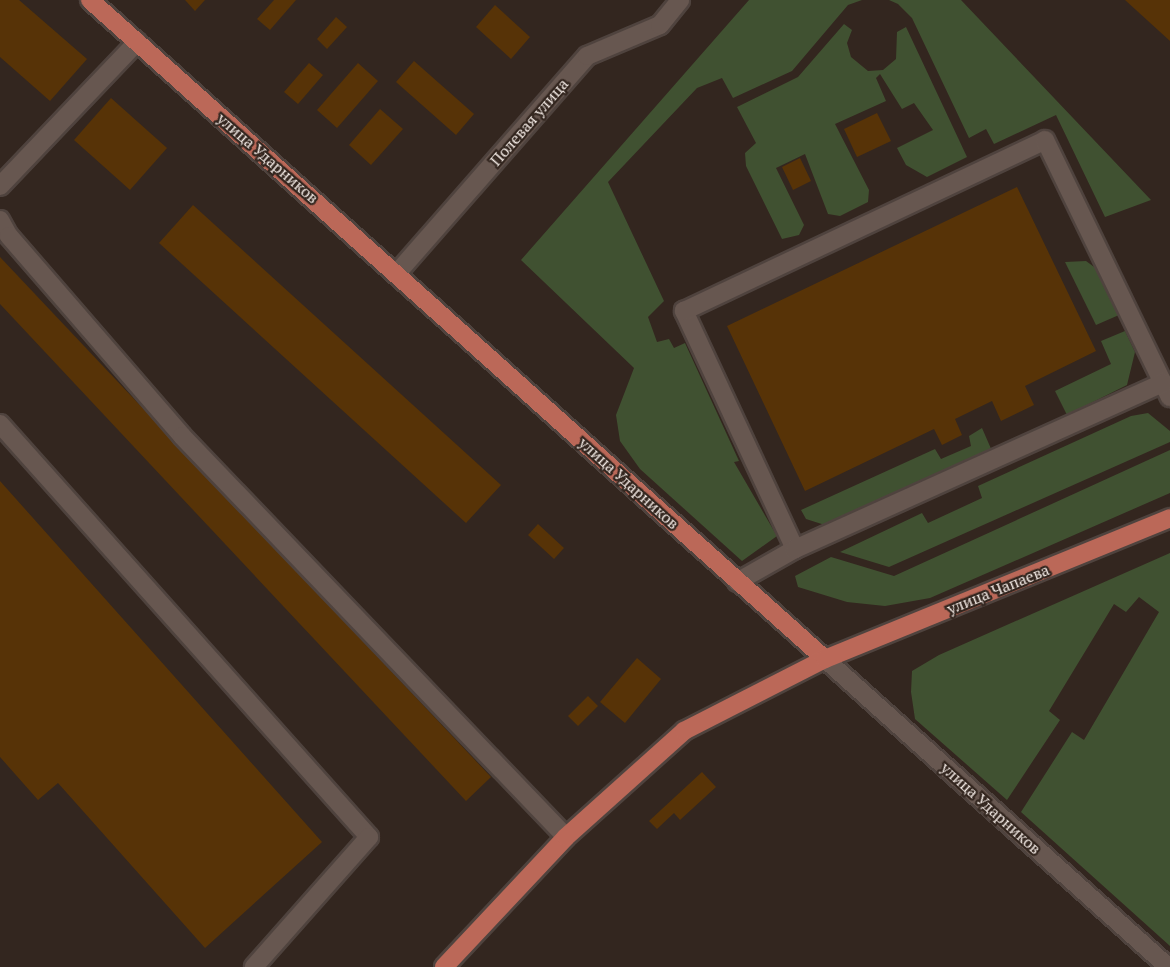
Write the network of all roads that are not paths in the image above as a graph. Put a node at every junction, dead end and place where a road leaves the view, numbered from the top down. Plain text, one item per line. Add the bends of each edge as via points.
1 (90, 0) edge
2 (680, 0) edge
3 (137, 42) junction
4 (0, 186) edge
5 (0, 220) edge
6 (398, 272) junction
7 (1167, 390) edge
8 (0, 424) edge
9 (1170, 518) edge
10 (795, 549) junction
11 (737, 582) junction
12 (825, 659) junction
13 (566, 837) junction
14 (254, 967) edge
15 (444, 967) edge
16 (1168, 967) edge

1 - 3 main road, улица Ударников
2 - 6 street, Полевая улица via 660,24 587,56
3 - 4 street
3 - 6 main road, улица Ударников
5 - 13 street via 9,236 182,436
6 - 11 main road, улица Ударников
7 - 10 street
7 - 10 street via 1045,140 684,311
8 - 14 street via 369,837
9 - 12 main road, улица Чапаева
10 - 11 street
11 - 12 main road, улица Ударников
12 - 13 main road, улица Чапаева via 684,731
12 - 16 street, улица Ударников
13 - 15 main road, улица Чапаева

